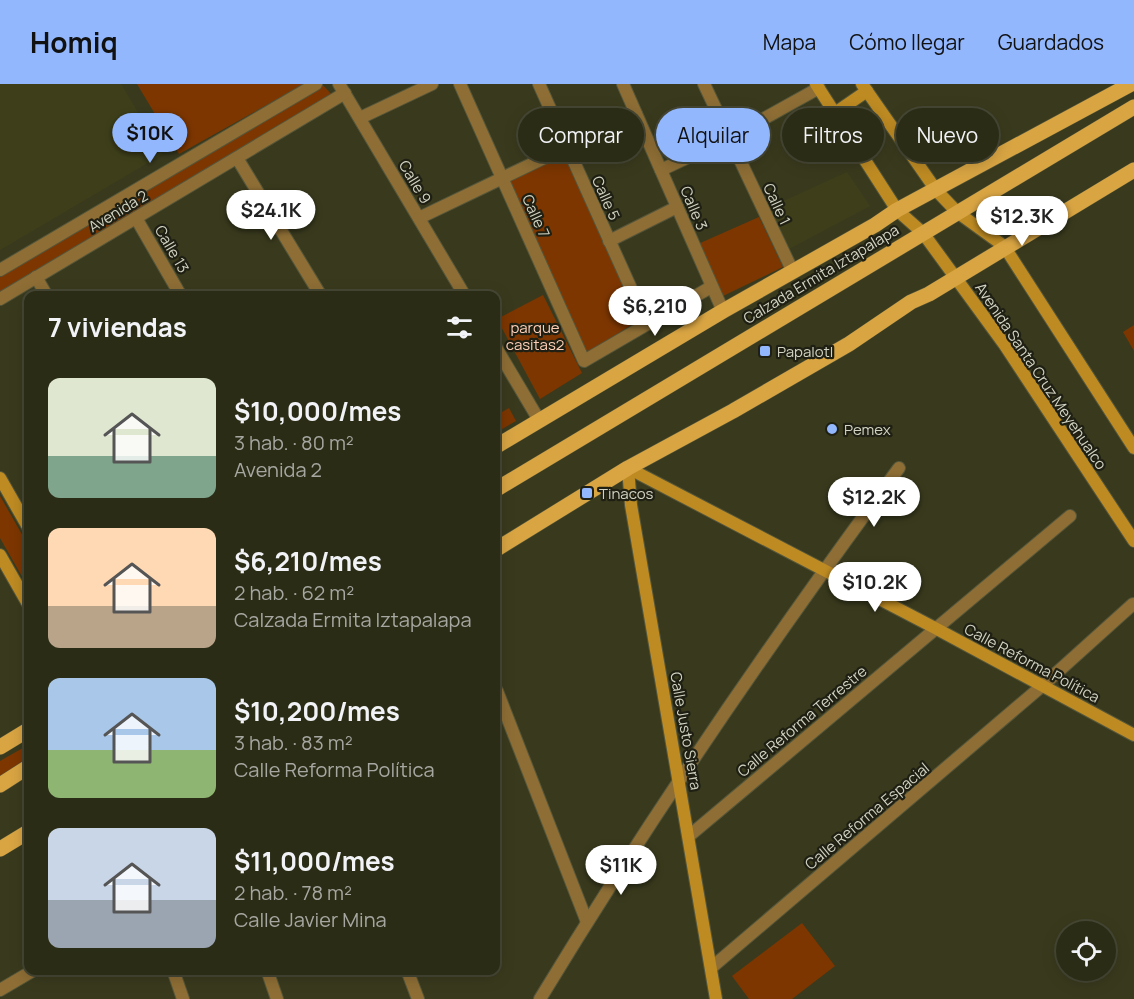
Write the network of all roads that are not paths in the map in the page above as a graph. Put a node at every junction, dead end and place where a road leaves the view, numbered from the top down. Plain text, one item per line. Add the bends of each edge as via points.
1 (316, 84) edge
2 (432, 84) edge
3 (460, 84) edge
4 (539, 84) edge
5 (622, 84) edge
6 (704, 84) edge
7 (1131, 84) edge
8 (818, 86) edge
9 (864, 88) edge
10 (342, 89) edge
11 (1134, 107) edge
12 (550, 108) edge
13 (633, 108) edge
14 (715, 108) edge
15 (832, 108) edge
16 (841, 108) edge
17 (770, 114) edge
18 (360, 118) junction
19 (644, 132) edge
20 (237, 158) junction
21 (536, 162) edge
22 (574, 162) edge
23 (678, 162) edge
24 (740, 162) edge
25 (866, 162) edge
26 (661, 170) junction
27 (1134, 170) edge
28 (502, 178) junction
29 (936, 190) junction
30 (677, 207) junction
31 (897, 210) junction
32 (957, 212) junction
33 (136, 218) junction
34 (419, 218) junction
35 (923, 233) junction
36 (609, 241) junction
37 (1004, 246) junction
38 (0, 270) edge
39 (793, 272) junction
40 (956, 276) junction
41 (36, 277) junction
42 (711, 287) junction
43 (44, 291) edge
44 (178, 291) edge
45 (318, 291) edge
46 (462, 291) edge
47 (0, 299) edge
48 (723, 311) junction
49 (647, 324) junction
50 (500, 354) edge
51 (539, 420) junction
52 (500, 444) edge
53 (1134, 448) edge
54 (628, 468) junction
55 (899, 468) dead end
56 (0, 478) edge
57 (500, 487) edge
58 (1070, 516) dead end
59 (24, 520) edge
60 (1134, 541) edge
61 (500, 547) edge
62 (0, 555) edge
63 (824, 570) junction
64 (24, 597) edge
65 (1133, 604) edge
66 (935, 628) junction
67 (1042, 686) junction
68 (500, 699) edge
69 (24, 732) edge
70 (1134, 735) edge
71 (0, 747) edge
72 (24, 770) edge
73 (679, 778) junction
74 (0, 785) edge
75 (24, 834) edge
76 (689, 836) junction
77 (0, 849) edge
78 (587, 922) junction
79 (711, 968) junction
80 (26, 975) edge
81 (175, 975) edge
82 (269, 975) edge
83 (409, 975) edge
84 (0, 990) edge
85 (183, 999) edge
86 (277, 999) edge
87 (418, 999) edge
88 (540, 999) edge
89 (716, 999) edge

1 - 38 street, Avenida 2
2 - 18 street
3 - 28 street, Calle 7
4 - 12 street, Calle 5
5 - 13 street, Calle 3
6 - 14 street, Calle 1
7 - 29 main road, Calzada Ermita Iztapalapa
8 - 15 street, Avenida Santa Cruz Meyehualco
8 - 17 street
9 - 16 street
9 - 29 street
10 - 18 street, Calle 9
10 - 20 street, Avenida 2
11 - 32 main road, Calzada Ermita Iztapalapa
18 - 34 street, Calle 9
19 - 26 street, Calle 3
20 - 33 street, Avenida 2
20 - 45 street
21 - 28 street
22 - 36 street, Calle 5
23 - 26 street
24 - 39 street, Calle 1
25 - 31 street, Avenida Santa Cruz Meyehualco
26 - 30 street, Calle 3
27 - 37 main road
28 - 34 street
28 - 49 street, Calle 7 via 584,361
29 - 31 main road, Calzada Ermita Iztapalapa
29 - 32 street
30 - 36 street
30 - 42 street, Calle 3
31 - 35 street, Avenida Santa Cruz Meyehualco
31 - 39 main road, Calzada Ermita Iztapalapa
32 - 35 main road, Calzada Ermita Iztapalapa
32 - 37 street
33 - 41 street, Avenida 2
33 - 44 street, Calle 13
34 - 46 street, Calle 9
35 - 40 street, Avenida Santa Cruz Meyehualco
35 - 57 main road, Calzada Ermita Iztapalapa
36 - 49 street, Calle 5
37 - 40 main road
37 - 53 street
39 - 48 main road, Calzada Ermita Iztapalapa
40 - 54 main road via 839,350
40 - 60 street, Avenida Santa Cruz Meyehualco
41 - 43 street
41 - 47 street, Avenida 2
42 - 48 street, Calle 3
42 - 49 street
48 - 51 main road, Calzada Ermita Iztapalapa
50 - 51 street
51 - 52 main road, Calzada Ermita Iztapalapa
54 - 61 main road
54 - 63 street, Calle Reforma Política
54 - 73 street, Calle Justo Sierra via 631,505
55 - 63 street
56 - 59 street
58 - 66 street, Calle Reforma Terrestre
62 - 64 street
63 - 66 street, Calle Reforma Política
63 - 73 street
65 - 67 street, Calle Reforma Espacial
66 - 67 street, Calle Reforma Política
66 - 76 street, Calle Reforma Terrestre
67 - 70 street, Calle Reforma Política
67 - 79 street, Calle Reforma Espacial
68 - 78 street
69 - 71 main road
72 - 74 main road
73 - 76 street, Calle Justo Sierra
73 - 78 street
75 - 77 main road
76 - 79 street, Calle Justo Sierra
78 - 88 street
79 - 89 street, Calle Justo Sierra
80 - 84 street
81 - 85 street
82 - 86 street
83 - 87 street

